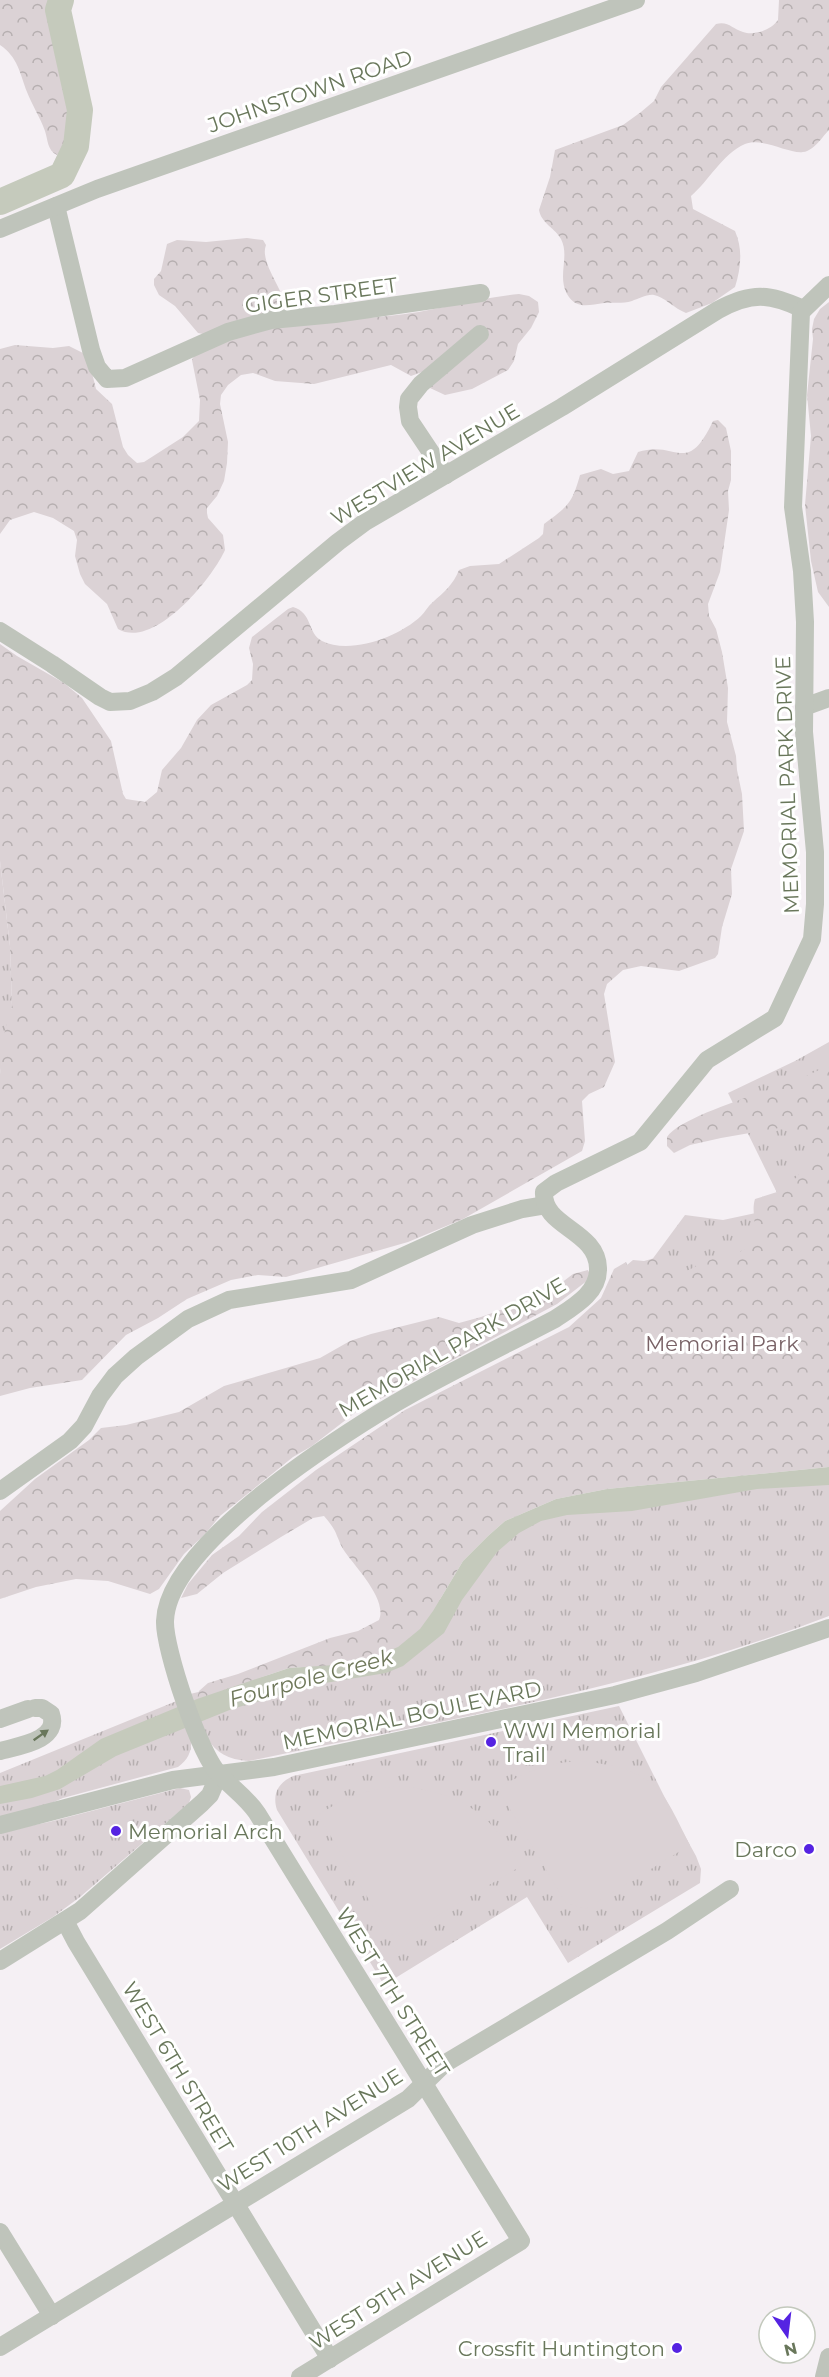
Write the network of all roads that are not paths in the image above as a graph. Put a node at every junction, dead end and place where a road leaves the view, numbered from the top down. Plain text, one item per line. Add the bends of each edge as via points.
1 (636, 0) edge
2 (56, 206) junction
3 (0, 229) edge
4 (829, 285) edge
5 (482, 293) dead end
6 (803, 309) junction
7 (480, 334) dead end
8 (446, 475) junction
9 (0, 631) edge
10 (829, 698) edge
11 (804, 707) junction
12 (821, 828) edge
13 (546, 1205) junction
14 (0, 1491) edge
15 (829, 1628) edge
16 (0, 1719) edge
17 (0, 1750) edge
18 (219, 1774) junction
19 (0, 1825) edge
20 (730, 1889) dead end
21 (65, 1921) junction
22 (0, 1961) edge
23 (424, 2085) junction
24 (236, 2204) junction
25 (0, 2232) edge
26 (521, 2241) joint
27 (52, 2316) junction
28 (0, 2348) edge
29 (829, 2357) edge
30 (330, 2359) junction
31 (300, 2377) edge
32 (824, 2377) edge

1 - 2 street, JOHNSTOWN ROAD
2 - 3 street, JOHNSTOWN ROAD
2 - 5 street, GIGER STREET via 91,350 107,380 125,378 228,332 271,320
4 - 6 street
6 - 8 street, WESTVIEW AVENUE via 766,296 733,302
6 - 11 street, MEMORIAL PARK DRIVE via 793,507 804,599
7 - 8 street via 409,399 410,421
8 - 9 street, WESTVIEW AVENUE via 352,531 176,677 140,698 110,702
10 - 11 street
11 - 12 street, MEMORIAL PARK DRIVE via 804,732
12 - 13 street, MEMORIAL PARK DRIVE via 812,939 775,1018 707,1060 640,1142 550,1187 544,1192
13 - 14 street via 472,1226 351,1280 242,1297 201,1312 161,1338 115,1376 70,1441
13 - 18 street, MEMORIAL PARK DRIVE via 595,1252 598,1274 588,1295 555,1319 363,1423 244,1509 212,1540 172,1593 166,1616 169,1651 195,1728
15 - 18 street, MEMORIAL BOULEVARD via 696,1673 615,1695 284,1765
17 -> 16 street via 35,1741 52,1725 48,1710 32,1708
18 - 19 street, MEMORIAL BOULEVARD via 172,1780
18 - 21 street via 202,1803
18 - 23 street, WEST 7TH STREET via 244,1795 257,1813
20 - 23 street, WEST 10TH AVENUE via 668,1931 444,2064
21 - 22 street
21 - 24 street, WEST 6TH STREET
23 - 24 street, WEST 10TH AVENUE via 408,2099
23 - 26 street, WEST 7TH STREET
24 - 27 street, WEST 10TH AVENUE
24 - 30 street, WEST 6TH STREET
25 - 27 street
26 - 30 street, WEST 9TH AVENUE
27 - 28 street, WEST 10TH AVENUE
29 - 32 street
30 - 31 street, WEST 9TH AVENUE

